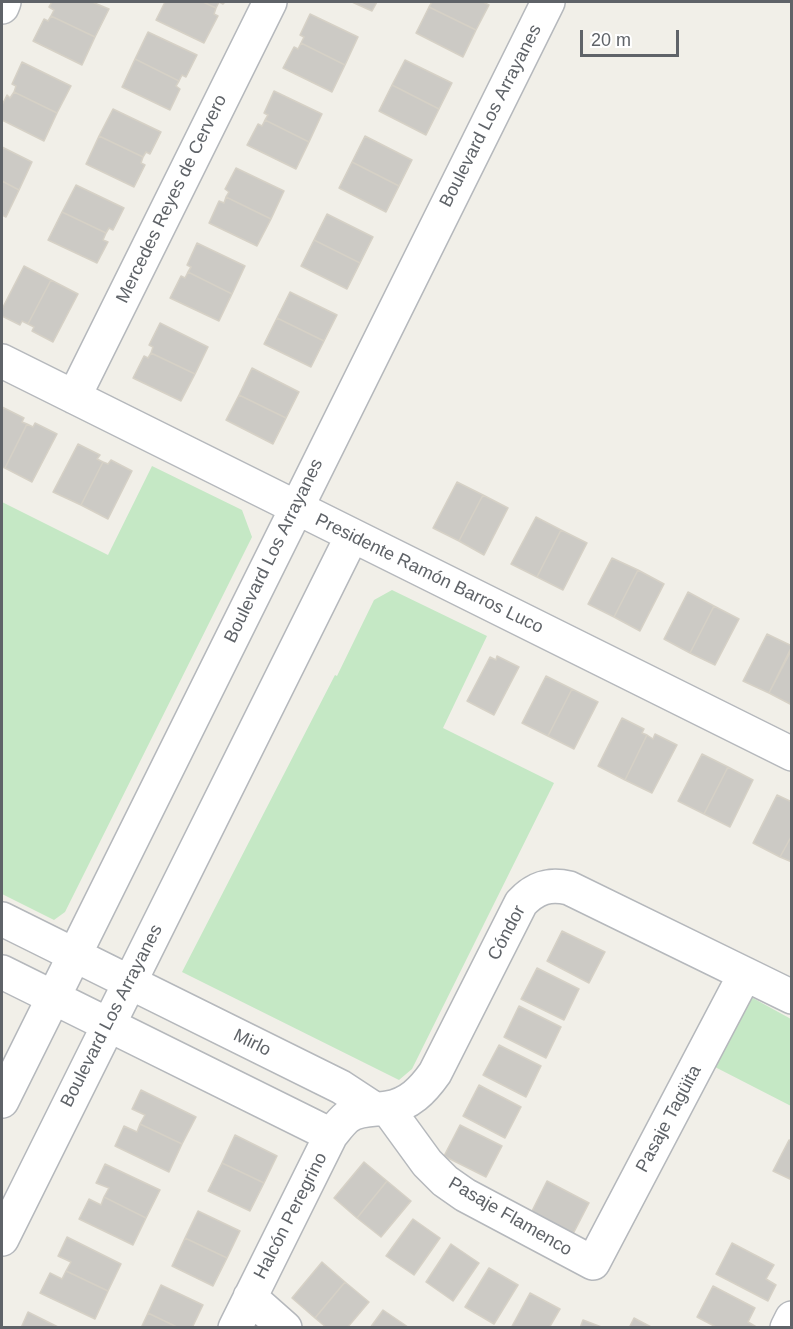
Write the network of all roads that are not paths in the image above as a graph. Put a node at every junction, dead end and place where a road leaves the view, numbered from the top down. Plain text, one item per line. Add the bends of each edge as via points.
1 (4, 2) edge
2 (270, 2) edge
3 (548, 2) edge
4 (2, 7) edge
5 (2, 361) edge
6 (74, 397) junction
7 (295, 507) junction
8 (352, 536) junction
9 (792, 754) edge
10 (2, 920) edge
11 (74, 955) junction
12 (2, 972) edge
13 (745, 975) junction
14 (129, 983) junction
15 (792, 997) edge
16 (52, 998) junction
17 (108, 1025) junction
18 (2, 1101) edge
19 (380, 1108) junction
20 (331, 1135) junction
21 (2, 1239) edge
22 (593, 1263) joint
23 (250, 1298) junction
24 (792, 1318) edge
25 (235, 1328) edge
26 (285, 1328) edge
27 (787, 1328) edge

1 - 4 street
2 - 6 street, Mercedes Reyes de Cervero
3 - 7 street, Boulevard Los Arrayanes
5 - 6 street, Presidente Ramón Barros Luco
6 - 7 street, Presidente Ramón Barros Luco
7 - 8 street, Presidente Ramón Barros Luco
7 - 11 street, Boulevard Los Arrayanes
8 - 9 street, Presidente Ramón Barros Luco
8 - 14 street, Boulevard Los Arrayanes
10 - 11 street, Mirlo
11 - 14 street, Mirlo
11 - 16 street, Boulevard Los Arrayanes
12 - 16 street
13 - 15 street, Cóndor
13 - 19 street, Cóndor via 569,888 540,888 521,903 425,1087 401,1105
13 - 22 street, Pasaje Tagüita
14 - 17 street, Boulevard Los Arrayanes
14 - 19 street, Mirlo
16 - 17 street
16 - 18 street, Boulevard Los Arrayanes
17 - 20 street
17 - 21 street, Boulevard Los Arrayanes
19 - 20 street, Cóndor via 347,1117
19 - 22 street, Pasaje Flamenco via 445,1181
20 - 23 street, Halcón Peregrino
23 - 25 street, Halcón Peregrino
23 - 26 street
24 - 27 street

